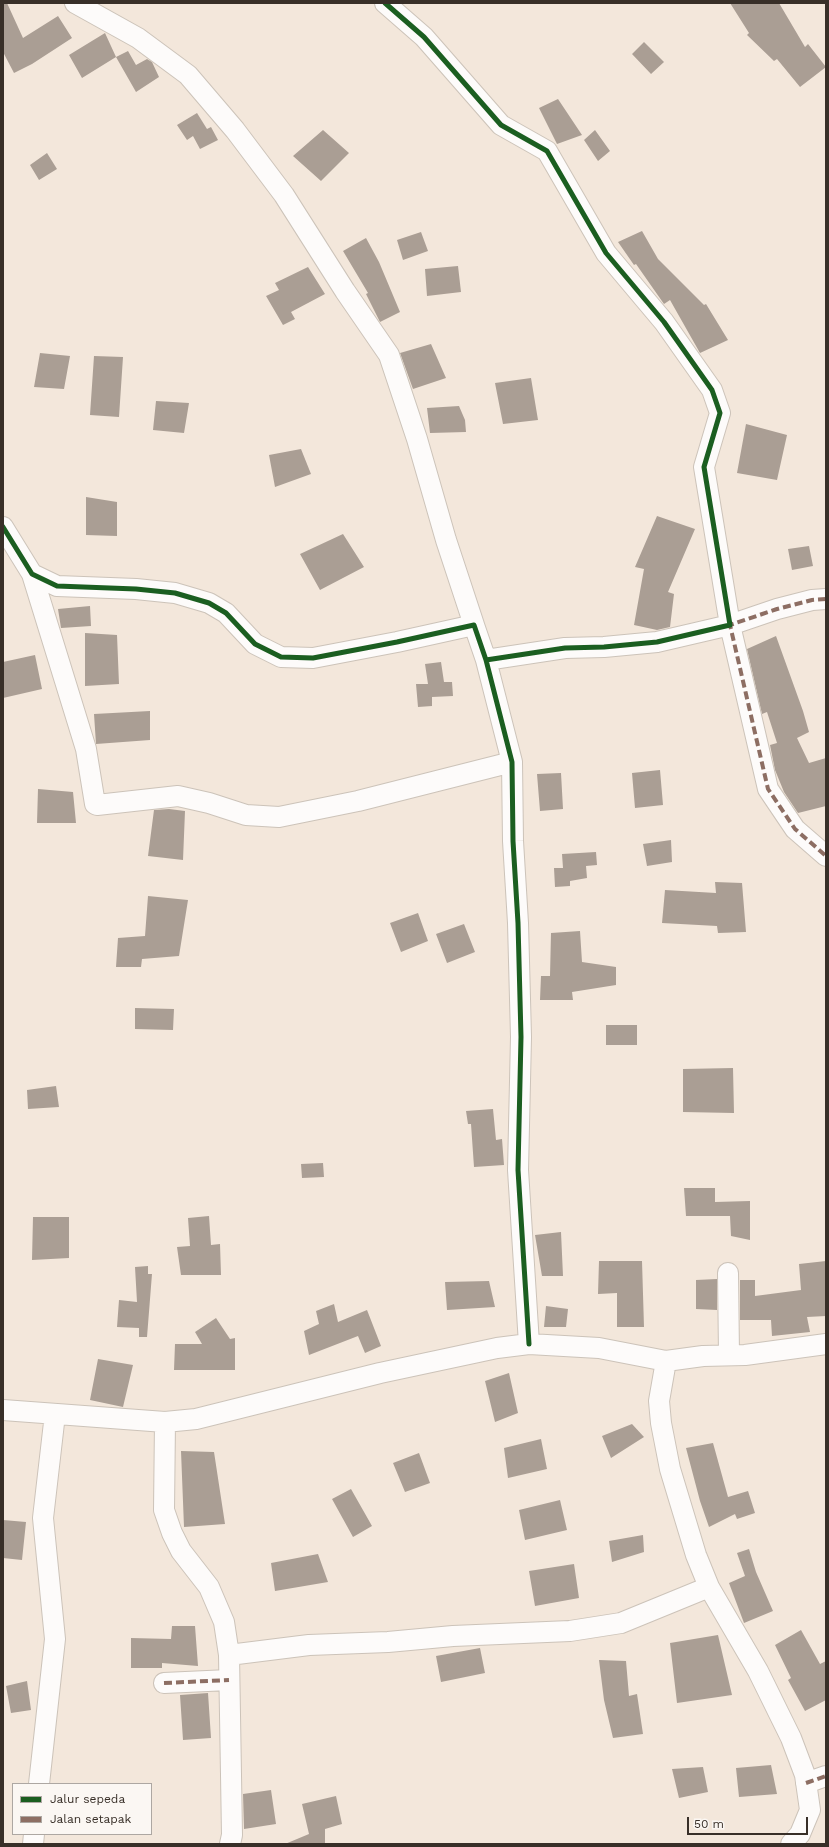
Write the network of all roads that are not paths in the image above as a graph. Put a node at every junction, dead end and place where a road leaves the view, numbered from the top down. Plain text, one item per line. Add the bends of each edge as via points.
1 (75, 3) edge
2 (385, 3) edge
3 (3, 527) edge
4 (32, 574) junction
5 (826, 599) edge
6 (474, 625) junction
7 (730, 626) junction
8 (486, 660) junction
9 (512, 762) junction
10 (826, 856) edge
11 (728, 1273) dead end
12 (529, 1344) junction
13 (826, 1344) edge
14 (730, 1355) junction
15 (666, 1361) junction
16 (3, 1410) edge
17 (55, 1414) junction
18 (165, 1422) junction
19 (709, 1587) junction
20 (229, 1655) junction
21 (229, 1680) junction
22 (164, 1683) dead end
23 (826, 1776) edge
24 (39, 1783) edge
25 (806, 1783) junction
26 (230, 1844) edge
27 (791, 1844) edge

1 - 6 street via 138,38 188,75 235,130 284,195 389,355 418,439 446,540
2 - 7 street via 424,37 501,125 547,151 606,253 664,322 712,390 720,413 704,467
3 - 4 street
4 - 6 street via 57,586 167,592 209,603 226,613 255,644 281,657 313,658
4 - 9 street via 86,749 97,805 178,796 246,815 279,817 358,801
5 - 7 street via 777,608
6 - 8 street
7 - 8 street via 657,642 565,648
7 - 10 street via 768,788 795,829
8 - 9 street
9 - 12 street via 521,1037 518,1170
11 - 14 street
12 - 15 street via 599,1348
12 - 18 street via 497,1348 380,1373 196,1419
13 - 14 street
14 - 15 street
15 - 19 street via 659,1401 667,1454 696,1555
16 - 17 street
17 - 18 street
17 - 24 street via 43,1518 55,1639
18 - 20 street via 164,1510 181,1551 208,1587 216,1604 224,1622
19 - 20 street via 621,1623 570,1631 309,1645
19 - 25 street via 785,1725
20 - 21 street
21 - 22 street
21 - 26 street via 232,1835
23 - 25 street
25 - 27 street via 810,1810 800,1834

